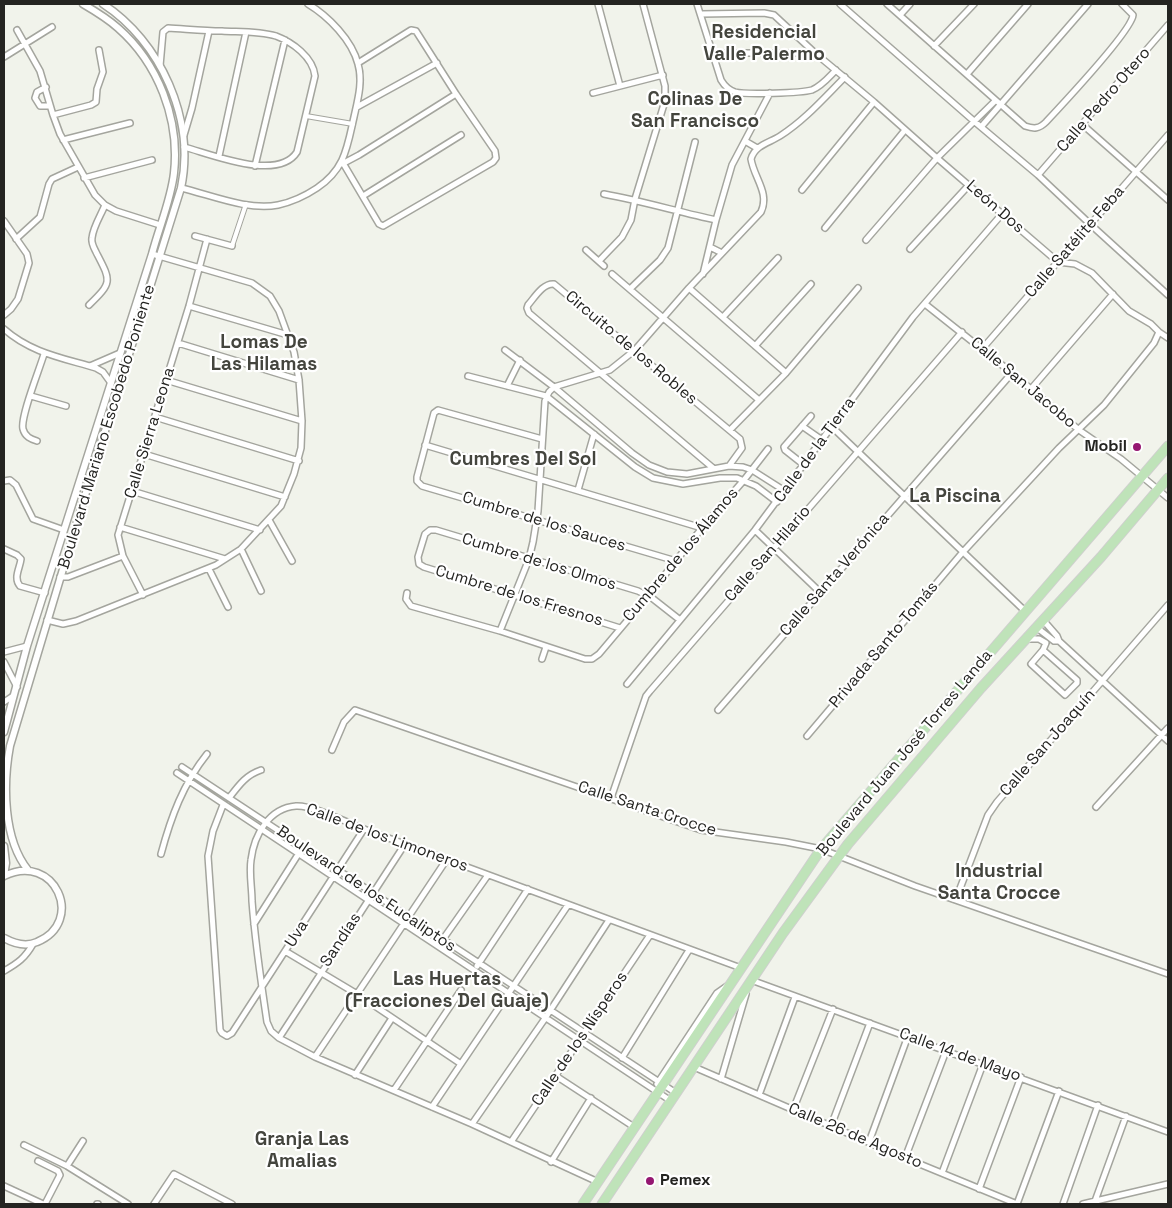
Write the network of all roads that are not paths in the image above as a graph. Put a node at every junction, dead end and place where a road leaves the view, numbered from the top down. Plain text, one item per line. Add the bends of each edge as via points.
1 (83, 4) edge
2 (103, 4) edge
3 (308, 4) edge
4 (598, 4) edge
5 (643, 4) edge
6 (697, 4) edge
7 (840, 4) edge
8 (887, 4) edge
9 (910, 4) edge
10 (974, 4) edge
11 (1028, 4) edge
12 (1088, 4) edge
13 (1122, 4) edge
14 (700, 14) junction
15 (900, 15) junction
16 (1168, 25) edge
17 (52, 28) dead end
18 (17, 30) dead end
19 (209, 31) junction
20 (246, 32) junction
21 (285, 40) junction
22 (25, 44) junction
23 (934, 46) junction
24 (99, 50) dead end
25 (816, 53) junction
26 (712, 54) junction
27 (4, 57) edge
28 (437, 62) junction
29 (358, 63) junction
30 (160, 66) junction
31 (836, 70) junction
32 (967, 74) junction
33 (662, 75) junction
34 (845, 77) junction
35 (620, 86) junction
36 (46, 87) junction
37 (593, 93) dead end
38 (770, 93) junction
39 (456, 94) junction
40 (995, 101) junction
41 (874, 102) junction
42 (50, 106) junction
43 (1001, 106) junction
44 (356, 107) junction
45 (52, 115) junction
46 (306, 116) junction
47 (130, 122) dead end
48 (975, 122) junction
49 (353, 124) junction
50 (1083, 125) junction
51 (982, 127) junction
52 (905, 130) junction
53 (461, 135) dead end
54 (1168, 135) edge
55 (183, 137) junction
56 (63, 140) junction
57 (745, 141) junction
58 (695, 142) dead end
59 (184, 147) junction
60 (757, 148) junction
61 (219, 156) junction
62 (937, 158) junction
63 (152, 160) dead end
64 (342, 163) junction
65 (255, 166) junction
66 (78, 167) junction
67 (1136, 171) junction
68 (1038, 175) junction
69 (84, 178) junction
70 (969, 185) junction
71 (181, 188) junction
72 (802, 190) dead end
73 (604, 194) dead end
74 (363, 196) junction
75 (635, 199) junction
76 (1168, 200) edge
77 (246, 204) junction
78 (105, 205) junction
79 (676, 211) junction
80 (1002, 214) junction
81 (716, 220) junction
82 (4, 221) edge
83 (1090, 224) junction
84 (160, 225) junction
85 (824, 228) dead end
86 (196, 236) dead end
87 (16, 239) junction
88 (207, 239) junction
89 (866, 240) dead end
90 (232, 246) joint
91 (710, 248) junction
92 (910, 249) dead end
93 (586, 250) dead end
94 (722, 253) junction
95 (152, 254) junction
96 (160, 256) junction
97 (778, 258) dead end
98 (599, 261) junction
99 (1058, 262) junction
100 (604, 266) dead end
101 (200, 268) junction
102 (612, 274) dead end
103 (703, 274) junction
104 (811, 284) dead end
105 (690, 288) junction
106 (858, 288) dead end
107 (630, 289) junction
108 (1113, 294) junction
109 (1168, 295) edge
110 (925, 304) junction
111 (89, 306) dead end
112 (189, 306) junction
113 (4, 315) edge
114 (723, 317) junction
115 (663, 318) junction
116 (4, 329) edge
117 (962, 332) junction
118 (1159, 332) junction
119 (288, 335) junction
120 (1168, 338) edge
121 (178, 343) junction
122 (755, 346) junction
123 (982, 349) junction
124 (505, 350) dead end
125 (635, 350) junction
126 (120, 353) junction
127 (44, 354) junction
128 (520, 360) junction
129 (90, 366) junction
130 (602, 373) junction
131 (786, 373) junction
132 (1012, 373) junction
133 (468, 376) dead end
134 (166, 380) junction
135 (299, 380) junction
136 (111, 383) junction
137 (507, 386) junction
138 (554, 387) junction
139 (1031, 389) junction
140 (30, 396) junction
141 (546, 396) junction
142 (759, 400) junction
143 (66, 406) dead end
144 (811, 416) dead end
145 (155, 417) junction
146 (302, 421) junction
147 (802, 426) junction
148 (832, 427) junction
149 (730, 430) junction
150 (1079, 430) junction
151 (594, 434) junction
152 (542, 439) junction
153 (822, 440) junction
154 (37, 441) dead end
155 (425, 445) junction
156 (1168, 446) edge
157 (768, 449) dead end
158 (857, 452) junction
159 (144, 454) junction
160 (299, 461) junction
161 (804, 465) junction
162 (729, 466) junction
163 (713, 468) junction
164 (752, 470) junction
165 (1142, 476) junction
166 (81, 477) junction
167 (1168, 478) edge
168 (90, 479) junction
169 (540, 479) junction
170 (744, 480) junction
171 (4, 481) edge
172 (1158, 489) junction
173 (578, 490) junction
174 (132, 491) junction
175 (785, 491) junction
176 (903, 496) junction
177 (284, 497) junction
178 (1168, 498) edge
179 (777, 502) junction
180 (537, 519) junction
181 (269, 520) junction
182 (120, 527) junction
183 (702, 528) junction
184 (64, 530) junction
185 (260, 530) junction
186 (755, 530) junction
187 (773, 548) junction
188 (4, 549) edge
189 (241, 549) junction
190 (962, 553) junction
191 (124, 556) junction
192 (528, 559) junction
193 (225, 560) junction
194 (676, 561) junction
195 (292, 562) dead end
196 (419, 564) joint
197 (209, 569) junction
198 (60, 577) junction
199 (261, 591) dead end
200 (45, 593) junction
201 (407, 593) dead end
202 (821, 593) junction
203 (143, 595) junction
204 (514, 595) junction
205 (648, 596) junction
206 (1168, 605) edge
207 (228, 607) dead end
208 (1026, 612) junction
209 (48, 620) junction
210 (680, 620) junction
211 (1043, 620) junction
212 (1036, 627) junction
213 (620, 628) junction
214 (500, 631) junction
215 (1025, 640) junction
216 (1059, 641) junction
217 (27, 646) junction
218 (546, 647) junction
219 (1043, 650) junction
220 (4, 652) edge
221 (542, 659) dead end
222 (4, 662) edge
223 (1102, 680) junction
224 (627, 684) dead end
225 (16, 687) junction
226 (13, 696) junction
227 (4, 702) edge
228 (718, 710) dead end
229 (1168, 728) edge
230 (4, 732) edge
231 (1162, 735) junction
232 (807, 736) dead end
233 (1168, 741) edge
234 (332, 750) dead end
235 (207, 754) dead end
236 (182, 767) dead end
237 (261, 770) dead end
238 (177, 774) dead end
239 (192, 774) junction
240 (188, 780) junction
241 (229, 798) junction
242 (611, 798) junction
243 (223, 804) junction
244 (1096, 807) dead end
245 (266, 822) junction
246 (261, 829) junction
247 (364, 830) junction
248 (405, 844) junction
249 (4, 846) edge
250 (821, 849) junction
251 (298, 853) junction
252 (161, 854) dead end
253 (838, 857) junction
254 (447, 859) junction
255 (28, 870) junction
256 (338, 870) junction
257 (488, 875) junction
258 (4, 876) edge
259 (334, 877) junction
260 (528, 889) junction
261 (372, 893) junction
262 (368, 899) junction
263 (956, 899) junction
264 (568, 905) junction
265 (409, 918) junction
266 (610, 920) junction
267 (254, 924) junction
268 (404, 924) junction
269 (650, 935) junction
270 (4, 938) edge
271 (442, 940) junction
272 (33, 944) junction
273 (438, 946) junction
274 (689, 950) junction
275 (286, 951) junction
276 (478, 964) junction
277 (741, 968) junction
278 (474, 970) junction
279 (4, 971) edge
280 (321, 971) junction
281 (1168, 974) edge
282 (750, 982) junction
283 (513, 987) junction
284 (262, 989) junction
285 (461, 990) dead end
286 (509, 993) junction
287 (357, 994) junction
288 (795, 996) junction
289 (833, 1010) junction
290 (550, 1011) junction
291 (546, 1017) junction
292 (392, 1018) junction
293 (870, 1023) junction
294 (584, 1034) junction
295 (908, 1036) junction
296 (279, 1038) junction
297 (580, 1040) junction
298 (426, 1041) junction
299 (946, 1051) junction
300 (315, 1057) junction
301 (622, 1058) junction
302 (461, 1064) junction
303 (983, 1064) junction
304 (694, 1067) junction
305 (355, 1075) junction
306 (556, 1076) junction
307 (1021, 1077) junction
308 (721, 1079) junction
309 (658, 1087) junction
310 (394, 1090) junction
311 (1059, 1091) junction
312 (759, 1095) junction
313 (674, 1097) junction
314 (592, 1098) junction
315 (1098, 1105) junction
316 (432, 1107) junction
317 (793, 1110) junction
318 (1126, 1116) junction
319 (472, 1124) junction
320 (831, 1126) junction
321 (634, 1127) junction
322 (1168, 1132) edge
323 (82, 1141) dead end
324 (511, 1142) junction
325 (868, 1142) junction
326 (24, 1145) dead end
327 (905, 1158) junction
328 (38, 1161) dead end
329 (551, 1162) junction
330 (67, 1166) junction
331 (942, 1173) junction
332 (598, 1182) junction
333 (1168, 1184) edge
334 (4, 1186) edge
335 (979, 1189) junction
336 (1095, 1201) junction
337 (44, 1204) edge
338 (128, 1204) edge
339 (154, 1204) edge
340 (232, 1204) edge
341 (583, 1204) edge
342 (602, 1204) edge
343 (1017, 1204) edge
344 (1063, 1204) edge
345 (1083, 1204) edge

1 - 84 street, Boulevard Mariano Escobedo Poniente via 129,39 144,57 165,96 175,160 171,189
2 - 30 street, Boulevard Mariano Escobedo Poniente via 136,32
3 - 29 street via 337,28
4 - 35 street
5 - 33 street
6 - 14 street
7 - 48 street
8 - 15 street
9 - 15 street
10 - 23 street
11 - 32 street
12 - 43 street
13 - 43 street via 1132,13 1133,19 1111,49 1042,126 1025,126
14 - 25 street, León Dos via 770,14
14 - 26 street
15 - 23 street
16 - 50 street, Calle Pedro Otero
17 - 22 street
18 - 22 street
19 - 20 street
19 - 30 street via 165,29
19 - 55 street
20 - 21 street
20 - 61 street
21 - 46 street via 305,56 314,71
21 - 65 street
22 - 27 street
22 - 36 street
23 - 32 street
24 - 45 street via 103,72 96,89 96,102
25 - 26 street
25 - 31 street, León Dos
26 - 38 street via 721,80 730,90
28 - 29 street via 414,30
28 - 39 street
28 - 44 street
29 - 44 street via 360,83
30 - 55 street, Boulevard Mariano Escobedo Poniente via 175,99
31 - 34 street, León Dos
31 - 38 street via 821,85 810,90
32 - 40 street
33 - 35 street
33 - 75 street via 665,101
34 - 41 street, León Dos
34 - 60 street via 792,128
35 - 37 street
36 - 42 street
36 - 42 street via 37,92 35,98 40,106
38 - 57 street
39 - 64 street
39 - 74 street via 495,151 494,162 386,226 379,224
40 - 43 street
40 - 48 street
41 - 52 street, León Dos
41 - 72 street
42 - 45 street
43 - 51 street
44 - 49 street
45 - 56 street
46 - 49 street
46 - 65 street via 294,156 284,162
47 - 56 street
48 - 51 street
48 - 62 street
49 - 64 street
50 - 67 street
50 - 68 street, Calle Pedro Otero
51 - 68 street
52 - 62 street, León Dos
52 - 85 street
53 - 74 street
54 - 67 street, Calle Satélite Feba
55 - 59 street, Boulevard Mariano Escobedo Poniente
56 - 66 street
57 - 60 street
57 - 81 street via 732,165
58 - 79 street
59 - 61 street
59 - 71 street, Boulevard Mariano Escobedo Poniente
60 - 94 street via 751,159 764,206
61 - 65 street
62 - 70 street, León Dos
62 - 89 street
63 - 69 street
64 - 74 street
64 - 77 street via 329,180 293,201 269,206
66 - 69 street
66 - 87 street via 52,179 40,217
67 - 76 street
67 - 83 street, Calle Satélite Feba
68 - 83 street
69 - 78 street
70 - 80 street, León Dos
70 - 92 street
71 - 77 street
71 - 96 street, Boulevard Mariano Escobedo Poniente
73 - 75 street
75 - 79 street
75 - 98 street via 625,232
77 - 90 street
78 - 84 street
78 - 111 street via 92,239 107,273 108,284
79 - 81 street
79 - 107 street via 664,254
80 - 99 street, León Dos
80 - 110 street, Calle de la Tierra
81 - 91 street
82 - 87 street
83 - 99 street, Calle Satélite Feba
83 - 109 street
84 - 95 street, Boulevard Mariano Escobedo Poniente
86 - 88 street
87 - 113 street via 27,254 29,268 15,304
88 - 90 street
88 - 101 street, Calle Sierra Leona
91 - 94 street
91 - 103 street
93 - 98 street
94 - 103 street
95 - 96 street
95 - 126 street, Boulevard Mariano Escobedo Poniente
96 - 101 street
96 - 168 street, Boulevard Mariano Escobedo Poniente
97 - 114 street
98 - 100 street
99 - 108 street, León Dos via 1085,268
99 - 123 street, Calle Satélite Feba
101 - 112 street, Calle Sierra Leona
101 - 119 street via 252,283 265,291 277,307
102 - 107 street
103 - 105 street
104 - 122 street
105 - 114 street
105 - 115 street
106 - 131 street
107 - 115 street
108 - 118 street, León Dos
108 - 139 street
110 - 117 street, Calle San Jacobo
110 - 148 street, Calle de la Tierra
112 - 119 street
112 - 121 street, Calle Sierra Leona
114 - 122 street
115 - 125 street
115 - 142 street
116 - 127 street via 20,342
117 - 123 street, Calle San Jacobo
117 - 158 street, Calle San Hilario
118 - 120 street, León Dos
118 - 150 street, Privada Santo Tomás via 1138,364
119 - 135 street
121 - 134 street, Calle Sierra Leona
121 - 135 street
122 - 131 street
123 - 132 street, Calle San Jacobo
124 - 128 street
125 - 130 street
125 - 130 street, Circuito de los Robles via 554,284 546,285 528,305 529,313
125 - 149 street, Circuito de los Robles
126 - 129 street
126 - 136 street, Boulevard Mariano Escobedo Poniente
127 - 129 street
127 - 140 street
128 - 137 street
128 - 138 street
129 - 136 street via 102,372
130 - 138 street
130 - 163 street, Circuito de los Robles
131 - 142 street
132 - 139 street, Calle San Jacobo
132 - 176 street, Calle Santa Verónica
133 - 137 street
134 - 145 street, Calle Sierra Leona
134 - 146 street
135 - 146 street
136 - 166 street, Boulevard Mariano Escobedo Poniente
137 - 141 street
138 - 141 street
138 - 163 street via 648,465 667,472 687,474
139 - 150 street, Calle San Jacobo
140 - 143 street
140 - 154 street via 22,427 28,437
141 - 151 street
141 - 152 street
142 - 149 street
144 - 147 street
145 - 159 street, Calle Sierra Leona
145 - 160 street
146 - 160 street
147 - 153 street
147 - 161 street via 784,447
148 - 153 street, Calle de la Tierra
148 - 158 street
149 - 162 street, Circuito de los Robles via 742,443
150 - 165 street, Calle San Jacobo
150 - 190 street, Privada Santo Tomás
151 - 170 street via 640,471 661,480 684,484 720,478
151 - 173 street
152 - 155 street via 441,410 434,413
152 - 169 street
153 - 161 street, Calle de la Tierra
155 - 169 street
155 - 180 street, Cumbre de los Sauces via 417,477 422,486
156 - 165 main road, Boulevard Juan José Torres Landa
157 - 164 street, Cumbre de los Álamos
158 - 176 street
158 - 187 street, Calle San Hilario
159 - 174 street, Calle Sierra Leona
159 - 177 street
160 - 177 street
161 - 175 street, Calle de la Tierra
162 - 163 street
162 - 164 street
164 - 170 street, Cumbre de los Álamos
164 - 175 street
165 - 172 street, Calle San Jacobo
165 - 208 main road, Boulevard Juan José Torres Landa
166 - 168 street
166 - 184 street, Boulevard Mariano Escobedo Poniente
167 - 172 main road, Boulevard Juan José Torres Landa
168 - 198 street, Boulevard Mariano Escobedo Poniente
169 - 173 street
169 - 180 street
170 - 179 street
170 - 183 street, Cumbre de los Álamos
171 - 184 street via 13,482 36,521
172 - 178 street, Calle San Jacobo
172 - 211 main road, Boulevard Juan José Torres Landa
173 - 183 street
174 - 182 street, Calle Sierra Leona
174 - 185 street
175 - 179 street, Calle de la Tierra
176 - 190 street
176 - 202 street, Calle Santa Verónica
177 - 181 street
179 - 186 street, Calle de la Tierra
180 - 192 street
180 - 194 street, Cumbre de los Sauces
181 - 185 street
181 - 195 street
182 - 191 street, Calle Sierra Leona via 118,538
182 - 193 street
183 - 194 street, Cumbre de los Álamos
184 - 200 street, Boulevard Mariano Escobedo Poniente
185 - 189 street
186 - 187 street
186 - 210 street, Calle de la Tierra
187 - 202 street
187 - 242 street, Calle San Hilario via 646,696
188 - 200 street via 20,559 16,577 20,586
189 - 193 street
189 - 199 street
190 - 208 street
190 - 232 street, Privada Santo Tomás
191 - 198 street
191 - 203 street, Calle Sierra Leona
192 - 196 street, Cumbre de los Olmos via 430,530 425,534 420,549
192 - 204 street
192 - 205 street, Cumbre de los Olmos
193 - 197 street
194 - 205 street, Cumbre de los Álamos
196 - 204 street, Cumbre de los Fresnos
197 - 203 street
197 - 207 street
198 - 209 street, Boulevard Mariano Escobedo Poniente
200 - 217 street, Boulevard Mariano Escobedo Poniente
201 - 214 street via 406,599 411,606
202 - 228 street, Calle Santa Verónica
203 - 209 street via 69,623
204 - 213 street, Cumbre de los Fresnos
204 - 214 street
205 - 210 street, Cumbre de los Olmos
205 - 213 street, Cumbre de los Álamos
206 - 223 street, Calle San Joaquín
208 - 250 main road, Boulevard Juan José Torres Landa
209 - 255 street, Boulevard Mariano Escobedo Poniente via 7,762 9,820 15,848
210 - 224 street, Calle de la Tierra
211 - 212 main road, Boulevard Juan José Torres Landa
211 - 216 street
212 - 215 main road, Boulevard Juan José Torres Landa
212 - 216 street via 1054,641
213 - 218 street, Cumbre de los Álamos via 592,659
214 - 218 street
215 - 219 street via 1040,639 1046,644
215 - 253 main road, Boulevard Juan José Torres Landa
216 - 223 street
217 - 220 street
217 - 225 street, Boulevard Mariano Escobedo Poniente
218 - 221 street
219 - 219 street via 1077,680 1065,695 1031,664
222 - 225 street
223 - 231 street
223 - 263 street, Calle San Joaquín via 992,808
225 - 226 street, Boulevard Mariano Escobedo Poniente
226 - 227 street
226 - 230 street, Boulevard Mariano Escobedo Poniente
229 - 231 street
231 - 233 street
231 - 244 street
234 - 242 street, Calle Santa Crocce via 344,722 355,710
235 - 239 street
236 - 239 street, Boulevard de los Eucaliptos
237 - 241 street via 251,773
238 - 240 street, Boulevard de los Eucaliptos
239 - 240 street
239 - 241 street, Boulevard de los Eucaliptos
240 - 243 street, Boulevard de los Eucaliptos
240 - 252 street via 174,811
241 - 245 street, Boulevard de los Eucaliptos
242 - 250 street, Calle Santa Crocce via 702,830
243 - 246 street, Boulevard de los Eucaliptos
243 - 284 street, Uva via 209,845 208,870 222,1034 232,1033
245 - 246 street, Calle de los Limoneros
245 - 247 street, Calle de los Limoneros via 288,807 303,806
245 - 256 street, Boulevard de los Eucaliptos
246 - 251 street, Boulevard de los Eucaliptos
246 - 267 street, Calle de los Limoneros via 251,861
247 - 248 street, Calle de los Limoneros
247 - 256 street, Uva
248 - 254 street, Calle de los Limoneros
248 - 261 street, Sandías
249 - 258 street
250 - 253 street, Calle Santa Crocce
250 - 277 main road, Boulevard Juan José Torres Landa
251 - 259 street, Boulevard de los Eucaliptos
251 - 267 street
253 - 263 street, Calle Santa Crocce
253 - 282 main road, Boulevard Juan José Torres Landa
254 - 257 street, Calle de los Limoneros
254 - 265 street
255 - 258 street
255 - 272 street via 47,877 57,889 62,904 58,924 52,933
256 - 259 street, Uva
256 - 261 street, Boulevard de los Eucaliptos
257 - 260 street, Calle de los Limoneros
257 - 271 street
259 - 262 street, Boulevard de los Eucaliptos
259 - 275 street, Uva
260 - 264 street, Calle de los Limoneros
260 - 276 street
261 - 262 street, Sandías
261 - 265 street, Boulevard de los Eucaliptos
262 - 268 street, Boulevard de los Eucaliptos
262 - 280 street, Sandías
263 - 281 street, Calle Santa Crocce
264 - 266 street, Calle de los Limoneros
264 - 283 street
265 - 268 street
265 - 271 street, Boulevard de los Eucaliptos
266 - 269 street, Calle de los Limoneros
266 - 290 street
267 - 284 street, Calle de los Limoneros
268 - 273 street, Boulevard de los Eucaliptos
268 - 287 street
269 - 274 street, Calle de los Limoneros
269 - 294 street, Calle de los Nísperos
270 - 272 street via 12,943
271 - 273 street
271 - 276 street, Boulevard de los Eucaliptos
272 - 279 street via 19,963
273 - 278 street, Boulevard de los Eucaliptos
274 - 277 street, Calle de los Limoneros
274 - 301 street
275 - 280 street
275 - 284 street, Uva
276 - 278 street
276 - 283 street, Boulevard de los Eucaliptos
277 - 309 main road, Boulevard Juan José Torres Landa
278 - 286 street, Boulevard de los Eucaliptos
280 - 287 street
280 - 296 street, Sandías
282 - 288 street, Calle 14 de Mayo
282 - 304 main road, Boulevard Juan José Torres Landa
282 - 308 street
283 - 286 street
283 - 290 street, Boulevard de los Eucaliptos
284 - 296 street, Calle de los Limoneros via 267,1022
285 - 298 street
286 - 291 street, Boulevard de los Eucaliptos
286 - 302 street
287 - 292 street
287 - 300 street
288 - 289 street, Calle 14 de Mayo
288 - 312 street
289 - 293 street, Calle 14 de Mayo
289 - 317 street
290 - 291 street
290 - 294 street, Boulevard de los Eucaliptos
291 - 297 street, Boulevard de los Eucaliptos
291 - 319 street
292 - 298 street
292 - 305 street
293 - 295 street, Calle 14 de Mayo
293 - 320 street
294 - 297 street, Calle de los Nísperos
294 - 301 street, Boulevard de los Eucaliptos
295 - 299 street, Calle 14 de Mayo
295 - 325 street
296 - 300 street
297 - 306 street, Calle de los Nísperos
297 - 309 street, Boulevard de los Eucaliptos
298 - 302 street
298 - 310 street
299 - 303 street, Calle 14 de Mayo
299 - 327 street
300 - 305 street
301 - 309 street, Boulevard de los Eucaliptos
302 - 316 street
303 - 307 street, Calle 14 de Mayo
303 - 331 street
304 - 308 street, Calle 26 de Agosto
304 - 313 main road, Boulevard Juan José Torres Landa
305 - 310 street
306 - 314 street
306 - 324 street, Calle de los Nísperos
307 - 311 street, Calle 14 de Mayo
307 - 335 street
308 - 312 street, Calle 26 de Agosto
309 - 313 street, Boulevard de los Eucaliptos
309 - 313 street, Boulevard de los Eucaliptos
309 - 321 main road, Boulevard Juan José Torres Landa
310 - 316 street
311 - 315 street, Calle 14 de Mayo
311 - 343 street
312 - 317 street, Calle 26 de Agosto
313 - 342 main road, Boulevard Juan José Torres Landa
314 - 321 street
314 - 329 street
315 - 318 street, Calle 14 de Mayo
315 - 344 street
316 - 319 street
317 - 320 street, Calle 26 de Agosto
318 - 322 street, Calle 14 de Mayo
318 - 336 street
319 - 324 street
320 - 325 street, Calle 26 de Agosto
321 - 332 main road, Boulevard Juan José Torres Landa
323 - 330 street
324 - 329 street
325 - 327 street, Calle 26 de Agosto
326 - 330 street
327 - 331 street, Calle 26 de Agosto
328 - 337 street via 60,1173
329 - 332 street
330 - 338 street
331 - 335 street, Calle 26 de Agosto
332 - 341 main road, Boulevard Juan José Torres Landa
333 - 336 street
334 - 337 street
335 - 343 street, Calle 26 de Agosto
336 - 345 street
339 - 340 street via 174,1174

